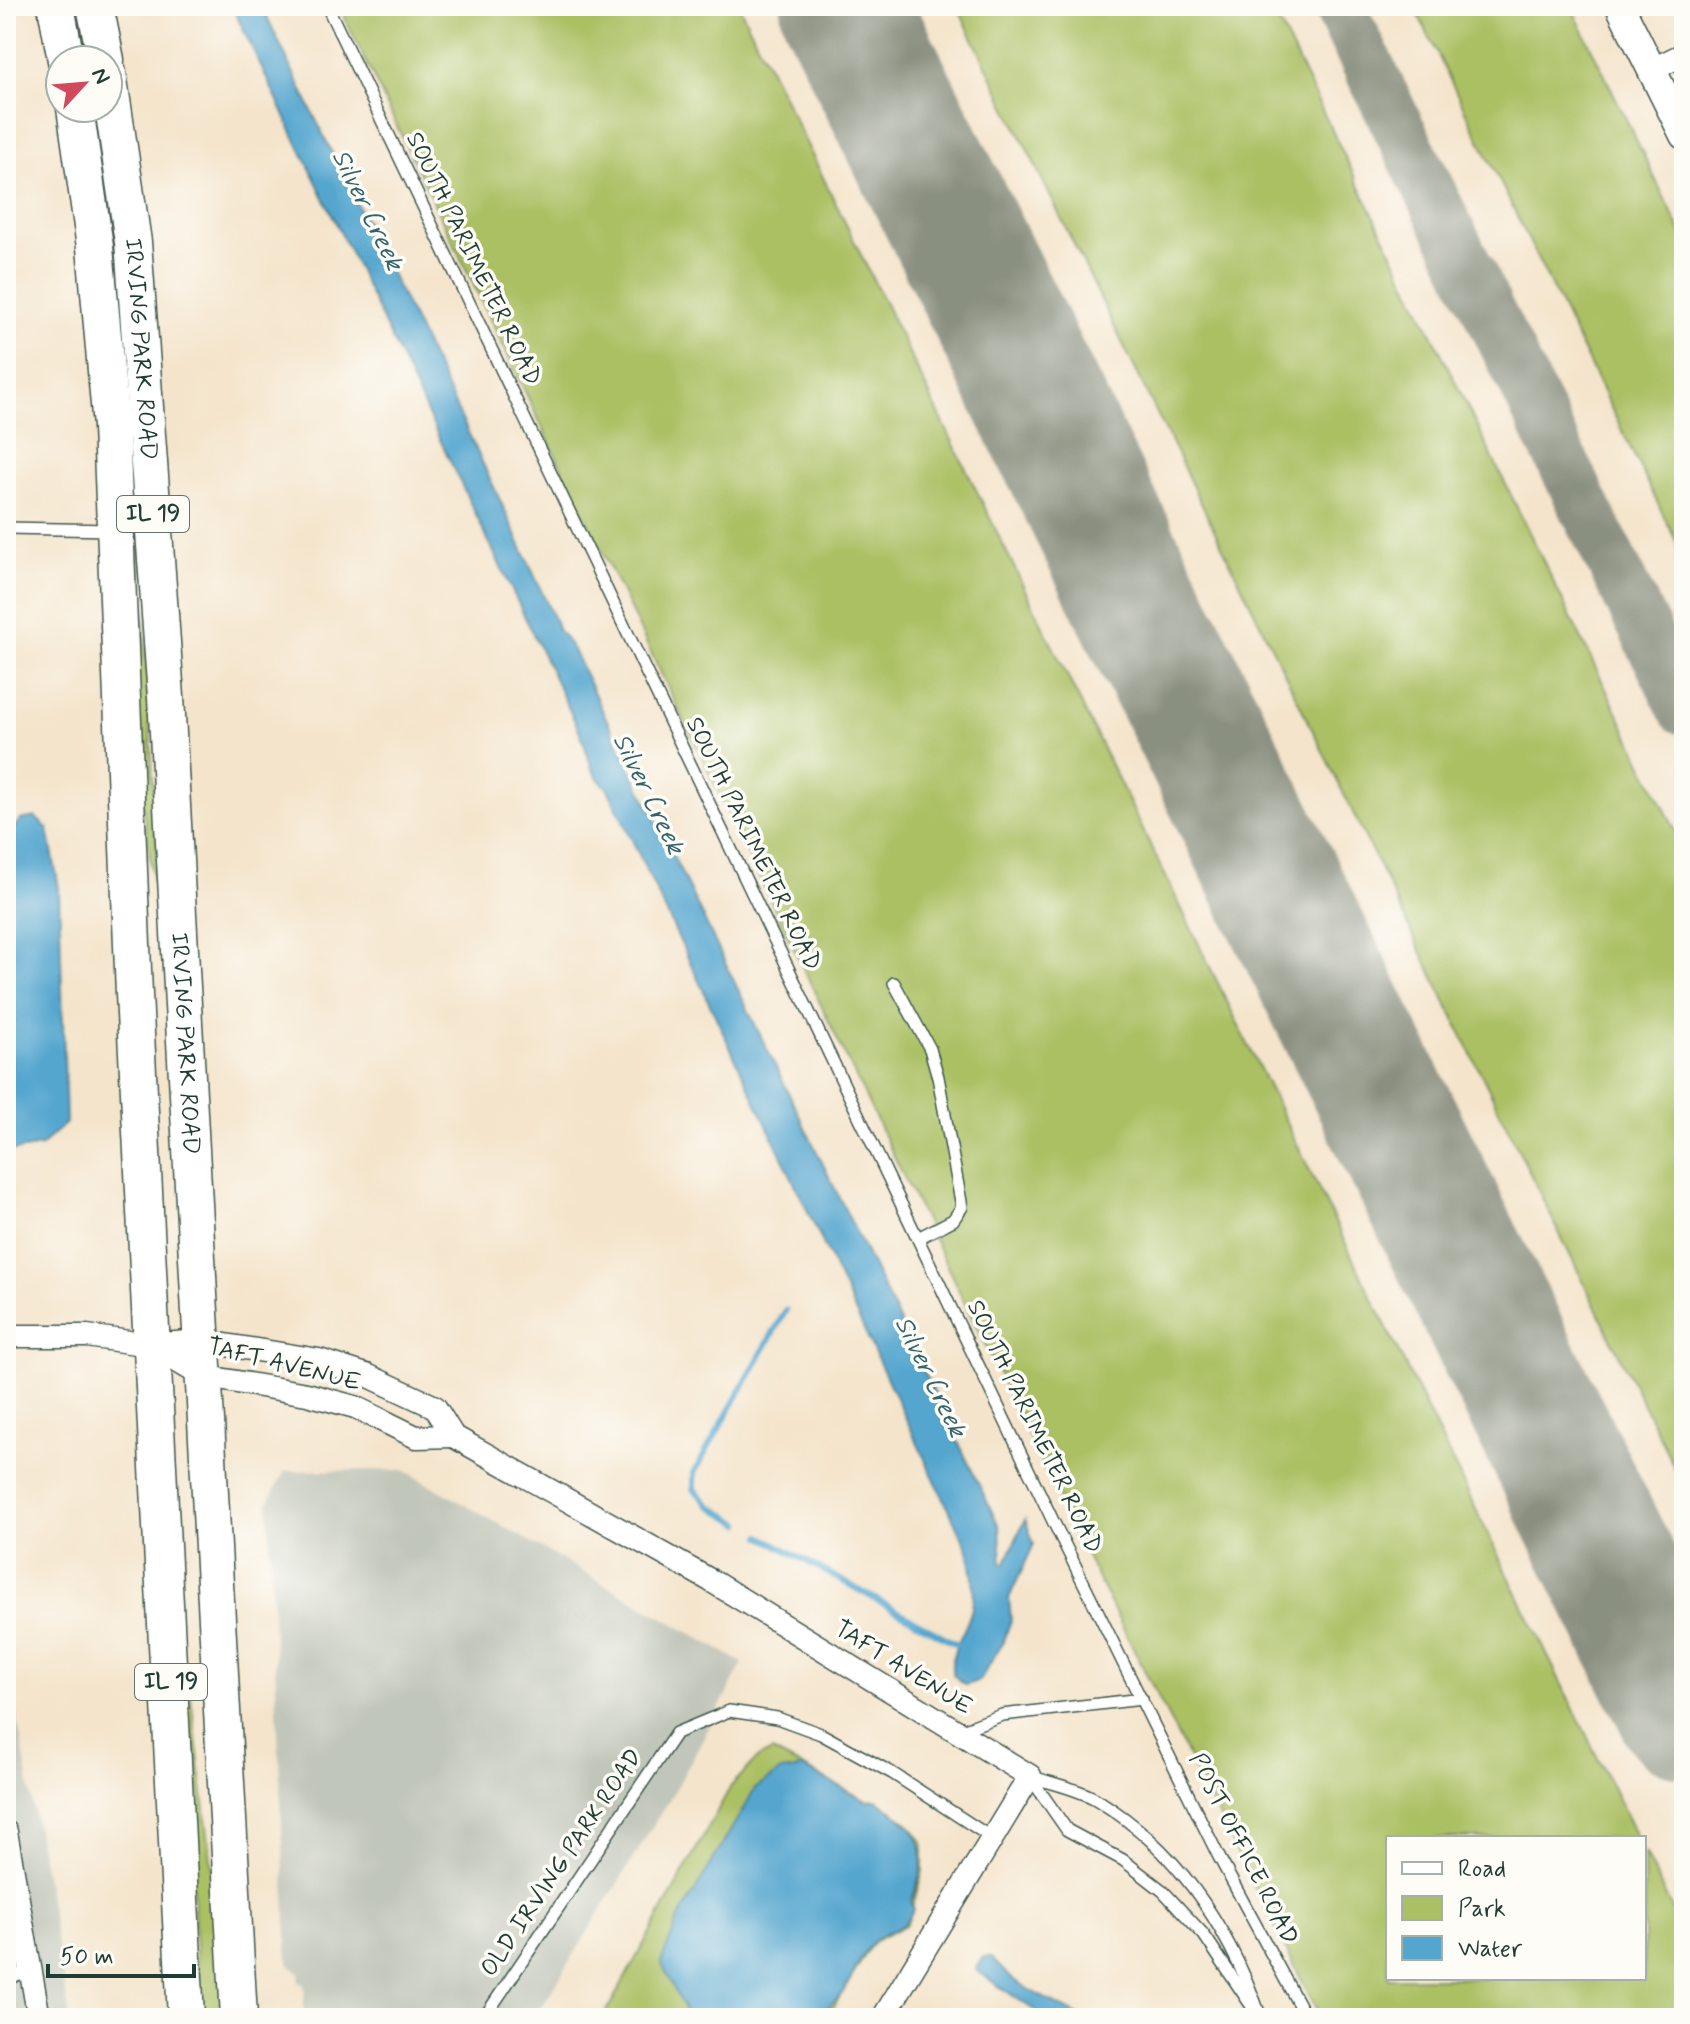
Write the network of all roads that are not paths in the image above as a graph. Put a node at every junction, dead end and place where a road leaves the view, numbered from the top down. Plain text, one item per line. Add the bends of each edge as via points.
1 (56, 6) edge
2 (95, 6) edge
3 (327, 6) edge
4 (1620, 6) edge
5 (63, 44) edge
6 (103, 44) edge
7 (1684, 54) edge
8 (1651, 70) junction
9 (77, 124) edge
10 (118, 124) edge
11 (1684, 135) edge
12 (6, 528) edge
13 (112, 530) junction
14 (894, 983) dead end
15 (918, 1238) junction
16 (6, 1336) edge
17 (150, 1345) junction
18 (202, 1358) junction
19 (453, 1436) junction
20 (1142, 1699) junction
21 (957, 1732) junction
22 (1030, 1776) junction
23 (6, 1832) edge
24 (992, 1838) junction
25 (13, 1908) edge
26 (30, 1969) junction
27 (6, 1980) edge
28 (39, 2018) edge
29 (186, 2018) edge
30 (239, 2018) edge
31 (484, 2018) edge
32 (883, 2018) edge
33 (1260, 2018) edge
34 (1306, 2018) edge

1 - 5 main road
2 - 6 main road
3 - 15 lane, SOUTH PARIMETER ROAD
4 - 8 street
7 - 8 street
8 - 11 street
9 - 13 main road, IRVING PARK ROAD / IL 19 via 97,262 111,427
10 - 18 main road, IRVING PARK ROAD / IL 19 via 139,315 174,815
12 - 13 lane
13 - 17 main road, IRVING PARK ROAD / IL 19
14 - 15 lane via 930,1049 962,1207 953,1220
15 - 20 lane, SOUTH PARIMETER ROAD
16 - 17 street, TAFT AVENUE via 87,1336
17 - 18 street, TAFT AVENUE
17 - 18 street, TAFT AVENUE
17 - 29 main road, IRVING PARK ROAD / IL 19
18 - 19 street, TAFT AVENUE via 355,1407 416,1437
18 - 19 street, TAFT AVENUE via 319,1360 435,1407
18 - 30 main road, IRVING PARK ROAD / IL 19
19 - 21 street, TAFT AVENUE via 710,1580
20 - 21 lane via 1002,1715
20 - 34 lane, POST OFFICE ROAD
21 - 22 street, TAFT AVENUE
22 - 24 street
22 - 33 lane, TAFT AVENUE via 1067,1830 1093,1840 1163,1891 1204,1935
22 - 33 lane via 1097,1800 1163,1855 1222,1926
23 - 25 street
24 - 31 lane, OLD IRVING PARK ROAD via 821,1734 777,1718 729,1711 676,1733
24 - 32 street
25 - 26 street
26 - 27 lane
26 - 28 street

